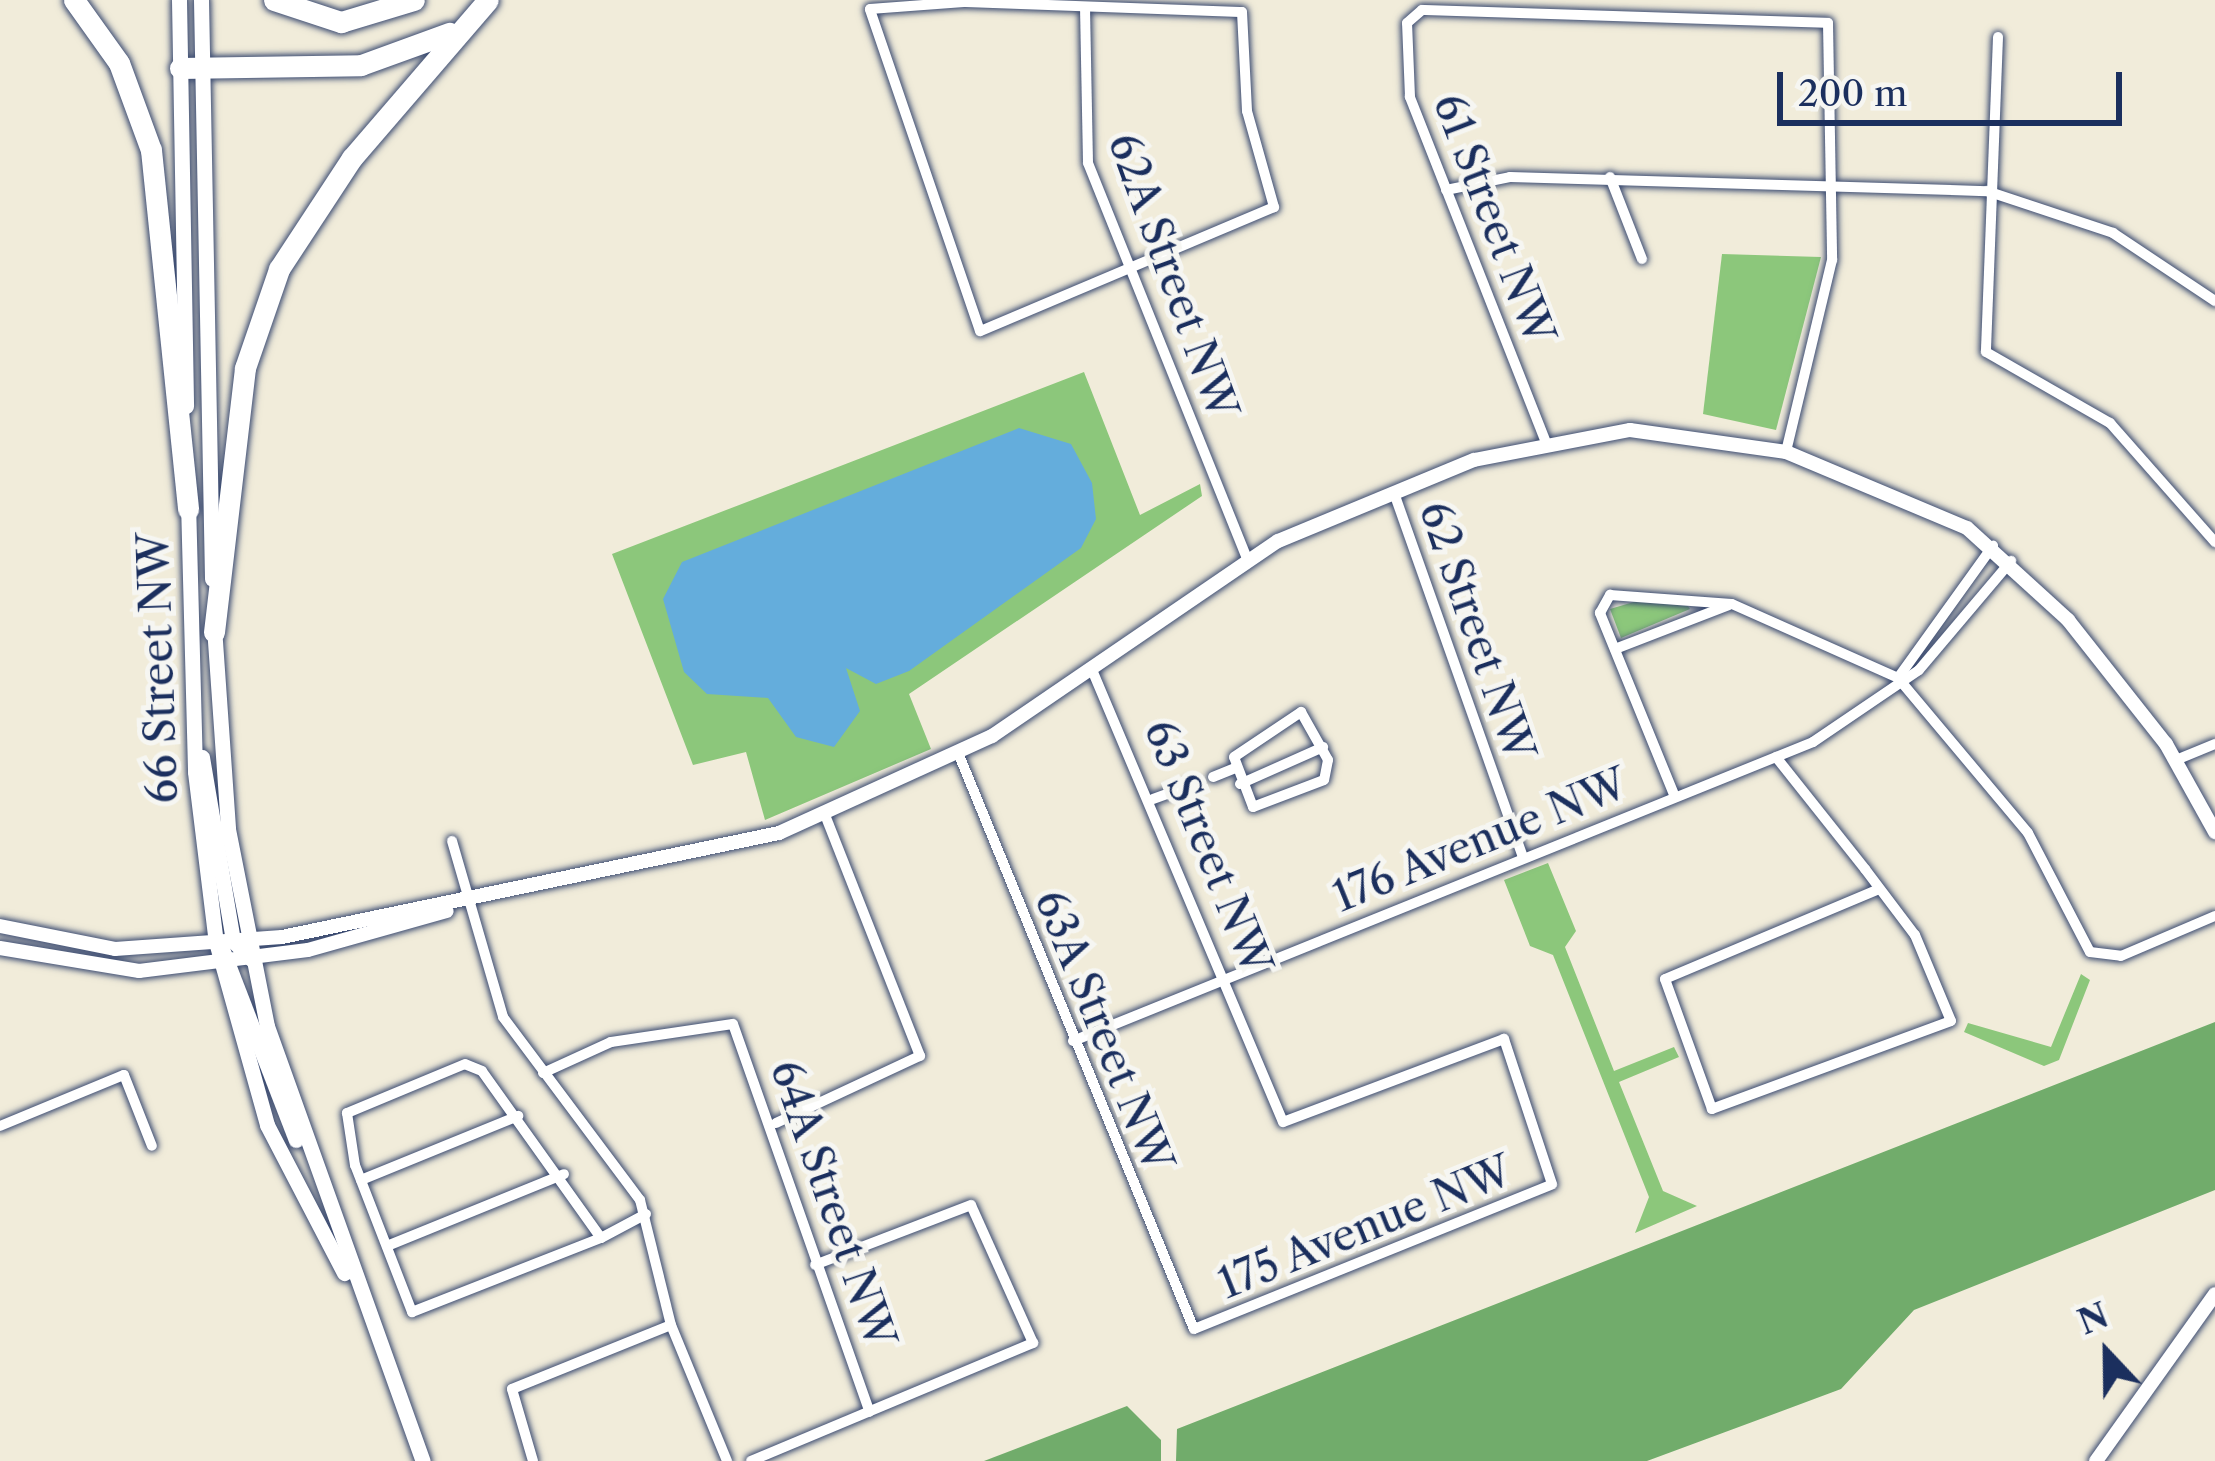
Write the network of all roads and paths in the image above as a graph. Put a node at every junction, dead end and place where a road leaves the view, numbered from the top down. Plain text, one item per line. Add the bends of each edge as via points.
1 (74, 0) edge
2 (179, 0) edge
3 (201, 0) edge
4 (274, 0) edge
5 (414, 0) edge
6 (487, 1) edge
7 (1085, 7) junction
8 (1998, 37) dead end
9 (191, 68) junction
10 (1610, 177) junction
11 (1836, 181) junction
12 (1446, 190) junction
13 (1998, 194) junction
14 (1642, 259) dead end
15 (1129, 269) junction
16 (2215, 301) edge
17 (1545, 440) junction
18 (1786, 452) junction
19 (1394, 493) junction
20 (188, 509) junction
21 (2215, 542) edge
22 (1994, 546) junction
23 (1246, 558) junction
24 (2011, 561) junction
25 (1732, 604) junction
26 (214, 632) junction
27 (1615, 649) junction
28 (1092, 669) junction
29 (1898, 678) junction
30 (2215, 744) edge
31 (1323, 747) junction
32 (958, 755) junction
33 (1776, 757) junction
34 (2176, 760) junction
35 (1233, 770) junction
36 (1213, 777) dead end
37 (1195, 784) dead end
38 (1240, 784) junction
39 (1675, 797) junction
40 (1154, 799) junction
41 (826, 817) junction
42 (2215, 832) edge
43 (452, 841) dead end
44 (1523, 858) junction
45 (1879, 889) junction
46 (462, 905) junction
47 (2215, 916) edge
48 (0, 926) edge
49 (232, 941) junction
50 (0, 948) edge
51 (251, 959) junction
52 (226, 962) junction
53 (1225, 979) junction
54 (1073, 1041) junction
55 (543, 1073) junction
56 (518, 1116) junction
57 (776, 1123) junction
58 (0, 1126) edge
59 (152, 1146) dead end
60 (308, 1157) junction
61 (564, 1174) junction
62 (1556, 1178) joint
63 (361, 1180) junction
64 (646, 1214) junction
65 (601, 1238) junction
66 (387, 1246) junction
67 (815, 1265) junction
68 (2215, 1294) edge
69 (361, 1301) junction
70 (671, 1325) junction
71 (2208, 1326) edge
72 (1194, 1328) joint
73 (870, 1412) junction
74 (423, 1461) edge
75 (532, 1461) edge
76 (727, 1461) edge
77 (751, 1461) edge
78 (2096, 1461) edge

1 - 20 highway via 119,63 152,150
2 - 9 main road, 66 Street NW
3 - 9 main road, 66 Street NW
4 - 5 highway via 341,22
6 - 9 highway via 404,57
6 - 26 highway via 321,199 264,304 240,395
7 - 15 street, 62A Street NW via 1085,148
7 - 15 street via 1242,12 1247,111 1274,207
7 - 15 street via 870,9 980,331
8 - 13 street
9 - 20 main road, 66 Street NW
9 - 26 main road, 66 Street NW
10 - 11 street
10 - 12 street via 1483,178
10 - 14 street
11 - 12 street, 61 Street NW via 1828,23 1409,17 1410,97
11 - 13 street
11 - 18 street via 1826,304
12 - 17 street, 61 Street NW
13 - 16 street via 2113,232
13 - 21 street via 1986,352 2110,423
15 - 23 street, 62A Street NW
17 - 18 street via 1667,428
17 - 19 street
18 - 22 street
19 - 23 street
19 - 44 street, 62 Street NW
20 - 49 main road, 66 Street NW via 193,724
22 - 24 street
22 - 29 street, 176 Avenue NW
23 - 28 street
24 - 29 street, 176 Avenue NW via 1919,670
24 - 34 street
25 - 27 street
25 - 27 street via 1654,592 1602,600
25 - 29 street
26 - 49 main road, 66 Street NW
27 - 39 street
28 - 32 street
28 - 40 street, 63 Street NW
29 - 33 street, 176 Avenue NW via 1836,728
29 - 47 street via 2028,832 2102,956
30 - 34 street
31 - 35 street via 1301,712 1236,752
31 - 38 street
31 - 38 street via 1324,780 1258,808
32 - 41 street
32 - 54 street, 63A Street NW
33 - 39 street, 176 Avenue NW
33 - 45 street
34 - 42 street
35 - 36 street
35 - 38 street
37 - 40 street
39 - 44 street, 176 Avenue NW
40 - 53 street, 63 Street NW
41 - 46 street
41 - 57 street via 919,1061
43 - 46 street
44 - 53 street, 176 Avenue NW
45 - 45 street via 1674,971 1663,988 1712,1109 1951,1021 1926,954
46 - 49 street
46 - 51 street
46 - 55 street via 503,1017
48 - 49 street via 101,948
49 - 51 main road, 66 Street NW
49 - 52 main road, 66 Street NW
50 - 52 street via 110,972
51 - 52 street
51 - 60 main road, 66 Street NW
52 - 60 main road via 274,1104
52 - 69 main road, 66 Street NW via 268,1125
53 - 54 street, 176 Avenue NW
53 - 62 street, 63 Street NW via 1283,1122 1504,1039
54 - 72 street, 63A Street NW
55 - 57 street, 64A Street NW via 610,1042 728,1020
55 - 64 street
56 - 61 street
56 - 63 street
56 - 63 street via 465,1064 346,1113
57 - 67 street, 64A Street NW
58 - 59 street via 124,1075
60 - 69 main road, 66 Street NW
61 - 65 street
61 - 66 street
62 - 72 street, 175 Avenue NW
63 - 66 street
64 - 65 street
64 - 70 street
65 - 66 street via 412,1312
67 - 73 street, 64A Street NW
67 - 73 street via 970,1205 985,1217 1033,1343
68 - 71 street
69 - 74 main road, 66 Street NW
70 - 75 street via 512,1389
70 - 76 street
71 - 78 street
73 - 77 street

